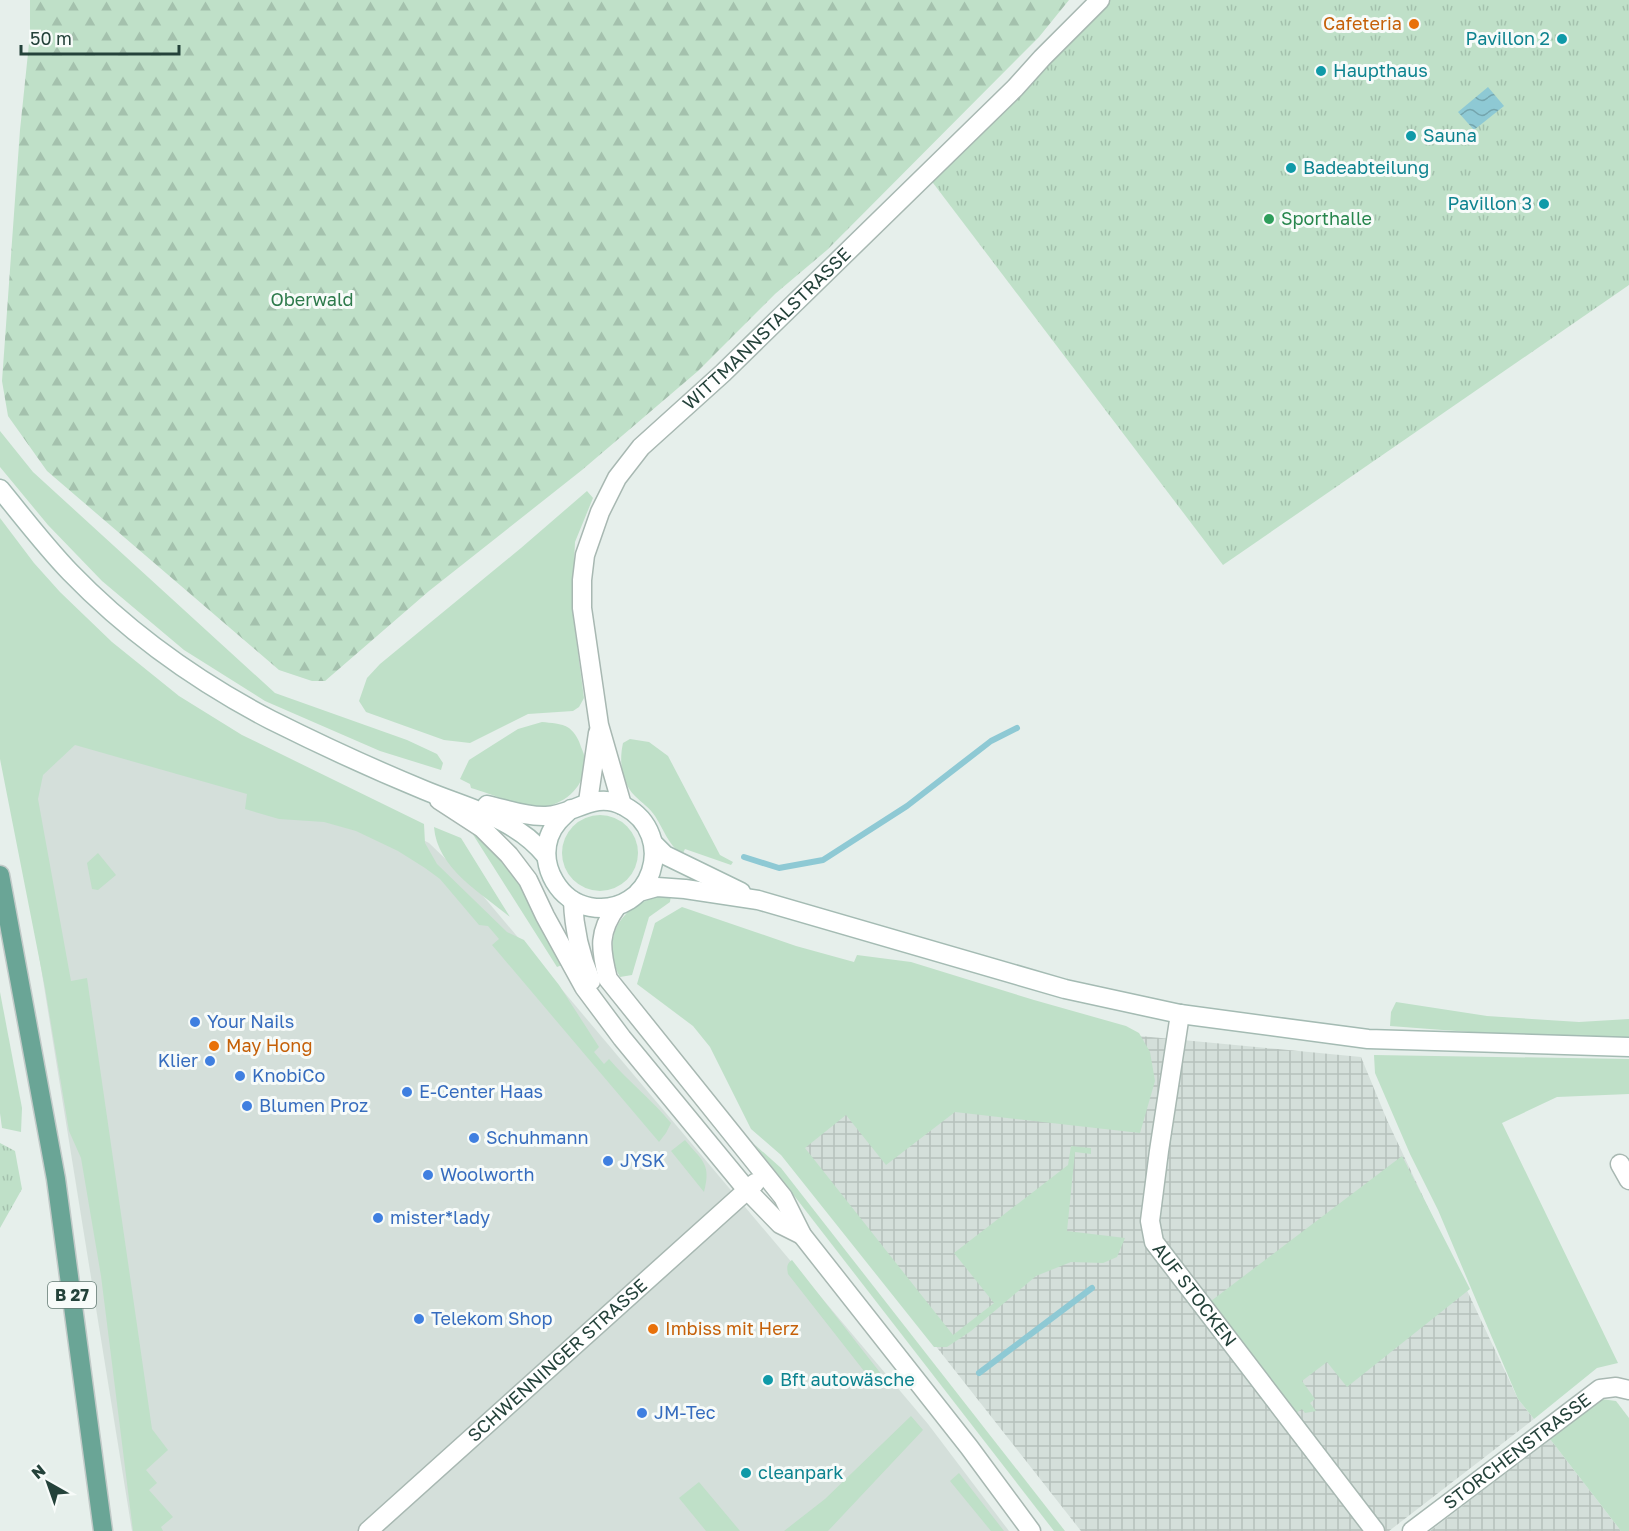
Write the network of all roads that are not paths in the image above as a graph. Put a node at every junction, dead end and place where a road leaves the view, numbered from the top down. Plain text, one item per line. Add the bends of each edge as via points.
1 (1101, 0) edge
2 (0, 489) edge
3 (598, 725) junction
4 (424, 790) junction
5 (588, 802) junction
6 (622, 805) junction
7 (571, 809) junction
8 (654, 844) junction
9 (546, 856) junction
10 (0, 875) edge
11 (639, 892) junction
12 (758, 900) junction
13 (573, 901) junction
14 (617, 906) junction
15 (604, 1014) junction
16 (1180, 1014) junction
17 (1629, 1047) edge
18 (1620, 1164) dead end
19 (763, 1175) junction
20 (1629, 1180) edge
21 (747, 1190) junction
22 (802, 1235) junction
23 (1629, 1390) edge
24 (103, 1531) edge
25 (368, 1531) edge
26 (1031, 1531) edge
27 (1375, 1531) edge
28 (1412, 1531) edge

1 - 3 street, WITTMANNSTALSTRASSE via 732,365 641,447 617,478 585,555 582,580 582,608
2 - 4 street via 71,573 192,675 270,719
3 - 5 street, WITTMANNSTALSTRASSE
3 - 6 street, WITTMANNSTALSTRASSE
4 - 7 street via 529,815 548,816
4 - 9 street via 501,820 536,843
4 - 15 street via 482,828 509,855 528,880 570,965
5 - 6 street via 605,800
5 - 7 street
6 - 8 street via 643,821
7 - 9 street via 549,838
8 - 11 street via 649,878
8 - 12 street via 665,855
9 - 13 street via 559,890
10 - 24 main road, B 27 via 56,1179
11 - 12 street via 657,887
11 - 14 street
12 - 16 street via 1065,989
13 - 14 street via 602,909
13 - 15 street via 582,960
14 - 19 street via 602,937 608,978
15 - 21 street
16 - 17 street via 1368,1038
16 - 27 street, AUF STOCKEN via 1150,1221 1154,1242
18 - 20 street
19 - 21 street, SCHWENNINGER STRASSE
19 - 22 street via 783,1197
21 - 22 street via 780,1224
21 - 25 street, SCHWENNINGER STRASSE
22 - 26 street
23 - 28 street, STORCHENSTRASSE via 1600,1389

